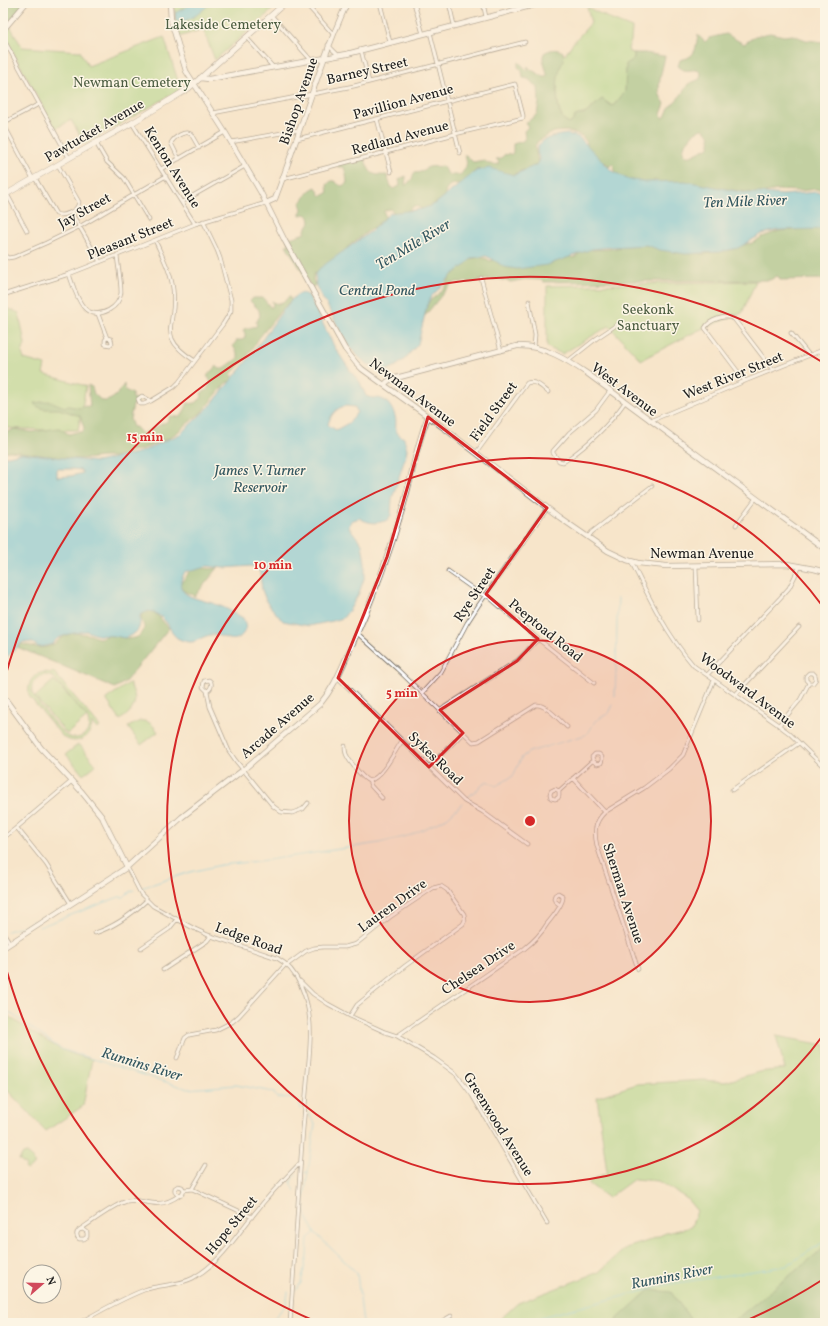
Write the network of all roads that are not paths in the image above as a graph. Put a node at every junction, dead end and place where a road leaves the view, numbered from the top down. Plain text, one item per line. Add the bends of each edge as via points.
1 (26, 3) edge
2 (170, 3) edge
3 (284, 3) edge
4 (305, 3) edge
5 (347, 3) edge
6 (380, 3) edge
7 (414, 3) edge
8 (449, 3) edge
9 (483, 3) edge
10 (517, 3) edge
11 (542, 3) edge
12 (519, 8) junction
13 (271, 15) junction
14 (486, 17) junction
15 (454, 26) junction
16 (3, 30) edge
17 (430, 32) junction
18 (333, 34) junction
19 (423, 34) junction
20 (246, 37) junction
21 (3, 38) edge
22 (390, 42) junction
23 (524, 42) dead end
24 (328, 45) junction
25 (360, 50) junction
26 (338, 56) junction
27 (324, 58) junction
28 (311, 60) junction
29 (438, 65) junction
30 (273, 67) junction
31 (200, 78) junction
32 (369, 82) junction
33 (195, 83) junction
34 (311, 94) junction
35 (446, 100) junction
36 (39, 104) junction
37 (213, 113) junction
38 (523, 116) joint
39 (377, 119) junction
40 (132, 123) junction
41 (3, 124) edge
42 (300, 130) junction
43 (225, 132) junction
44 (455, 134) junction
45 (297, 139) junction
46 (96, 142) junction
47 (231, 142) junction
48 (199, 148) junction
49 (386, 152) junction
50 (460, 153) dead end
51 (69, 158) junction
52 (179, 159) junction
53 (58, 165) junction
54 (245, 166) junction
55 (162, 169) junction
56 (391, 172) dead end
57 (166, 176) junction
58 (34, 178) junction
59 (283, 179) junction
60 (134, 194) junction
61 (5, 195) edge
62 (182, 202) junction
63 (266, 203) junction
64 (71, 212) junction
65 (148, 220) dead end
66 (203, 221) junction
67 (195, 224) junction
68 (79, 226) junction
69 (27, 231) dead end
70 (155, 240) junction
71 (3, 254) edge
72 (116, 255) junction
73 (100, 262) junction
74 (69, 274) junction
75 (481, 278) dead end
76 (3, 295) edge
77 (529, 301) dead end
78 (98, 314) junction
79 (618, 324) dead end
80 (791, 332) dead end
81 (107, 338) dead end
82 (534, 347) junction
83 (825, 349) edge
84 (501, 351) junction
85 (809, 355) junction
86 (195, 361) junction
87 (568, 361) junction
88 (773, 370) junction
89 (745, 381) junction
90 (384, 386) junction
91 (610, 391) junction
92 (548, 392) dead end
93 (151, 401) dead end
94 (625, 402) junction
95 (428, 417) junction
96 (650, 421) junction
97 (476, 453) junction
98 (652, 486) dead end
99 (756, 498) junction
100 (547, 508) junction
101 (736, 525) dead end
102 (588, 537) junction
103 (825, 549) edge
104 (631, 561) junction
105 (696, 566) junction
106 (800, 566) junction
107 (448, 571) dead end
108 (825, 572) edge
109 (485, 595) junction
110 (698, 620) dead end
111 (799, 627) dead end
112 (357, 633) junction
113 (538, 639) junction
114 (707, 675) junction
115 (338, 678) junction
116 (714, 680) junction
117 (594, 683) dead end
118 (809, 683) dead end
119 (207, 691) dead end
120 (422, 693) junction
121 (736, 694) junction
122 (3, 696) edge
123 (440, 711) junction
124 (779, 725) junction
125 (567, 727) dead end
126 (463, 733) junction
127 (402, 741) junction
128 (799, 742) junction
129 (345, 746) dead end
130 (593, 761) dead end
131 (429, 767) junction
132 (825, 768) edge
133 (243, 770) junction
134 (573, 778) junction
135 (72, 781) junction
136 (369, 781) junction
137 (732, 790) dead end
138 (559, 791) dead end
139 (382, 798) dead end
140 (308, 803) dead end
141 (605, 812) junction
142 (17, 828) junction
143 (3, 838) edge
144 (527, 844) dead end
145 (127, 867) junction
146 (147, 900) junction
147 (71, 904) junction
148 (560, 905) dead end
149 (176, 919) junction
150 (3, 932) edge
151 (95, 934) dead end
152 (211, 936) junction
153 (10, 943) junction
154 (3, 948) edge
155 (141, 948) dead end
156 (286, 964) junction
157 (638, 969) dead end
158 (163, 970) dead end
159 (297, 978) junction
160 (313, 994) junction
161 (305, 1000) junction
162 (350, 1016) junction
163 (397, 1036) junction
164 (176, 1058) dead end
165 (301, 1162) junction
166 (206, 1165) dead end
167 (192, 1189) junction
168 (184, 1190) junction
169 (181, 1194) junction
170 (252, 1217) junction
171 (90, 1223) junction
172 (548, 1223) dead end
173 (79, 1230) junction
174 (87, 1234) junction
175 (451, 1316) dead end
176 (79, 1323) edge
177 (290, 1323) edge
178 (439, 1323) edge

1 - 16 main road
2 - 33 main road, Newman Avenue via 171,21 186,71
3 - 13 main road, Pawtucket Avenue
4 - 18 street
5 - 18 main road, Bishop Avenue
6 - 22 street
7 - 19 street
8 - 15 street
9 - 14 street
10 - 12 street
11 - 12 main road
12 - 14 main road
13 - 20 main road, Pawtucket Avenue
13 - 28 street
14 - 15 main road
15 - 17 main road
17 - 19 main road
17 - 29 street
18 - 24 main road, Bishop Avenue
19 - 22 main road
20 - 30 street
20 - 31 main road, Pawtucket Avenue
21 - 36 street
22 - 25 main road
23 - 29 street, Barney Street
24 - 26 street
24 - 27 main road, Bishop Avenue
25 - 26 main road
25 - 32 street
26 - 27 main road
27 - 28 main road
27 - 34 main road, Bishop Avenue
28 - 30 main road
29 - 32 street, Barney Street
29 - 35 street
30 - 31 main road via 209,79
31 - 33 main road, Pawtucket Avenue
32 - 34 street, Barney Street
33 - 37 main road, Newman Avenue
33 - 40 main road, Pawtucket Avenue
34 - 37 street, Barney Street
34 - 42 main road, Bishop Avenue
35 - 38 street, Pavillion Avenue via 515,84
35 - 39 street, Pavillion Avenue
35 - 44 street
36 - 41 street
36 - 51 street
37 - 43 main road, Newman Avenue
38 - 44 street, Redland Avenue
39 - 45 street, Pavillion Avenue
39 - 49 street
40 - 46 main road, Pawtucket Avenue
40 - 55 street, Kenton Avenue
41 - 58 street
42 - 45 main road, Bishop Avenue
42 - 47 street
43 - 47 main road, Newman Avenue
43 - 48 street
44 - 49 street, Redland Avenue
44 - 50 street
45 - 59 main road, Bishop Avenue
46 - 51 main road, Pawtucket Avenue
46 - 60 street via 107,162 122,176
47 - 54 main road, Newman Avenue
48 - 52 street
48 - 52 street via 191,134 185,132 171,143
49 - 56 street
49 - 59 street, Redland Avenue
51 - 53 main road, Pawtucket Avenue
52 - 55 street
53 - 58 main road, Pawtucket Avenue
53 - 64 street via 79,202 78,207
54 - 62 street
54 - 63 main road, Newman Avenue
55 - 57 street, Kenton Avenue
57 - 60 street, Jay Street
57 - 62 street, Kenton Avenue
58 - 61 main road, Pawtucket Avenue
58 - 64 street via 56,214
59 - 63 main road, Bishop Avenue via 275,199
60 - 65 street
60 - 68 street, Jay Street
61 - 69 street
62 - 67 street, Kenton Avenue
63 - 66 street, Pleasant Street
63 - 90 main road, Newman Avenue via 350,357
64 - 68 street
66 - 67 street, Pleasant Street
66 - 86 street via 218,250 232,305 228,316
67 - 70 street, Pleasant Street
68 - 71 street, Jay Street via 17,257 10,258
68 - 73 street
70 - 72 street, Pleasant Street
70 - 86 street via 173,290 171,337 181,351
72 - 73 street, Pleasant Street
72 - 78 street via 121,294 113,308
73 - 74 street, Pleasant Street
74 - 76 street, Pleasant Street
74 - 78 street via 80,303 90,312
75 - 84 street
77 - 82 street via 535,336
78 - 81 street
79 - 87 street
80 - 85 street
82 - 84 main road, West Avenue via 517,346
82 - 87 main road, West Avenue
83 - 85 street, West River Street
84 - 90 main road, West Avenue via 396,378
85 - 88 street, West River Street
86 - 93 street via 174,387
87 - 91 main road, West Avenue
88 - 89 street, West River Street
88 - 89 street via 732,318 722,318 709,323 705,328
89 - 96 street, West River Street
90 - 95 main road, Newman Avenue
91 - 94 main road, West Avenue
91 - 94 street via 596,410 553,451 559,461 563,462 585,445 609,423
92 - 97 street, Field Street via 535,382 527,383
94 - 96 main road, West Avenue
95 - 97 main road, Newman Avenue
95 - 112 main road, Arcade Avenue via 394,535
96 - 99 main road, West Avenue
97 - 100 main road, Newman Avenue
98 - 102 street
99 - 101 street
99 - 103 main road, West Avenue
100 - 102 main road, Newman Avenue
100 - 109 street, Rye Street
102 - 104 main road, Newman Avenue via 608,551
104 - 105 main road, Newman Avenue via 666,566
104 - 114 street, Woodward Avenue via 670,634 694,666
105 - 106 main road, Newman Avenue
105 - 110 street
106 - 108 main road, Newman Avenue
106 - 114 street via 789,588
107 - 109 street, Peeptoad Road
109 - 113 street, Peeptoad Road
109 - 120 street, Rye Street via 467,622 441,672
111 - 121 street
112 - 115 main road, Arcade Avenue
112 - 120 street
113 - 117 street, Peeptoad Road
113 - 123 street via 517,661
114 - 116 street, Woodward Avenue
115 - 127 street, Sykes Road
115 - 133 main road, Arcade Avenue via 320,704
116 - 121 street, Woodward Avenue
116 - 141 street via 683,755 644,788
118 - 124 street via 802,698
119 - 133 street via 210,707 229,751
120 - 123 street
121 - 124 street, Woodward Avenue
122 - 135 main road, Ledge Road via 42,748
123 - 126 street
124 - 128 street, Woodward Avenue
125 - 126 street via 546,708 536,705 479,741 471,741
126 - 131 street
127 - 131 street, Sykes Road
127 - 136 street via 386,766
128 - 132 street, Woodward Avenue
128 - 137 street
129 - 136 street via 347,757
130 - 134 street
131 - 144 street, Sykes Road via 464,801
133 - 140 street via 281,812 292,813 303,809
133 - 145 main road, Arcade Avenue via 182,817
134 - 138 street
134 - 141 street
135 - 142 street
135 - 145 main road, Ledge Road via 102,817
136 - 139 street
141 - 157 street, Sherman Avenue via 597,822 595,836
142 - 143 street
142 - 147 street via 46,864
145 - 146 street, Ledge Road via 141,894
145 - 147 main road, Arcade Avenue
146 - 149 street, Ledge Road
146 - 151 street via 127,917
147 - 153 main road, Arcade Avenue
148 - 163 street, Chelsea Drive via 542,932 524,949
149 - 152 street, Ledge Road
149 - 155 street via 169,929
150 - 153 street
152 - 156 street, Ledge Road via 271,955
152 - 158 street
153 - 154 main road, Arcade Avenue
156 - 159 street, Ledge Road
156 - 162 street, Lauren Drive via 314,948 356,944 433,888 445,888 464,914 463,924 408,963 358,1005
156 - 164 street via 239,1016 224,1027 186,1037
159 - 160 street, Greenwood Avenue
159 - 161 street, Ledge Road
160 - 161 street
160 - 162 street, Greenwood Avenue
161 - 165 street, Ledge Road via 311,1043
162 - 163 street, Greenwood Avenue
163 - 172 street, Greenwood Avenue via 456,1074 472,1095
165 - 170 street, Hope Street
165 - 177 street, Ledge Road
166 - 167 street
167 - 168 street
167 - 170 street
168 - 169 street
168 - 169 street via 180,1186 175,1188 175,1192
169 - 171 street via 162,1203 153,1204 136,1200 124,1202
170 - 176 street, Hope Street via 221,1255 194,1277 143,1290
171 - 173 street
171 - 174 street
173 - 174 street via 84,1230
173 - 174 street via 79,1239 84,1239
175 - 178 street

